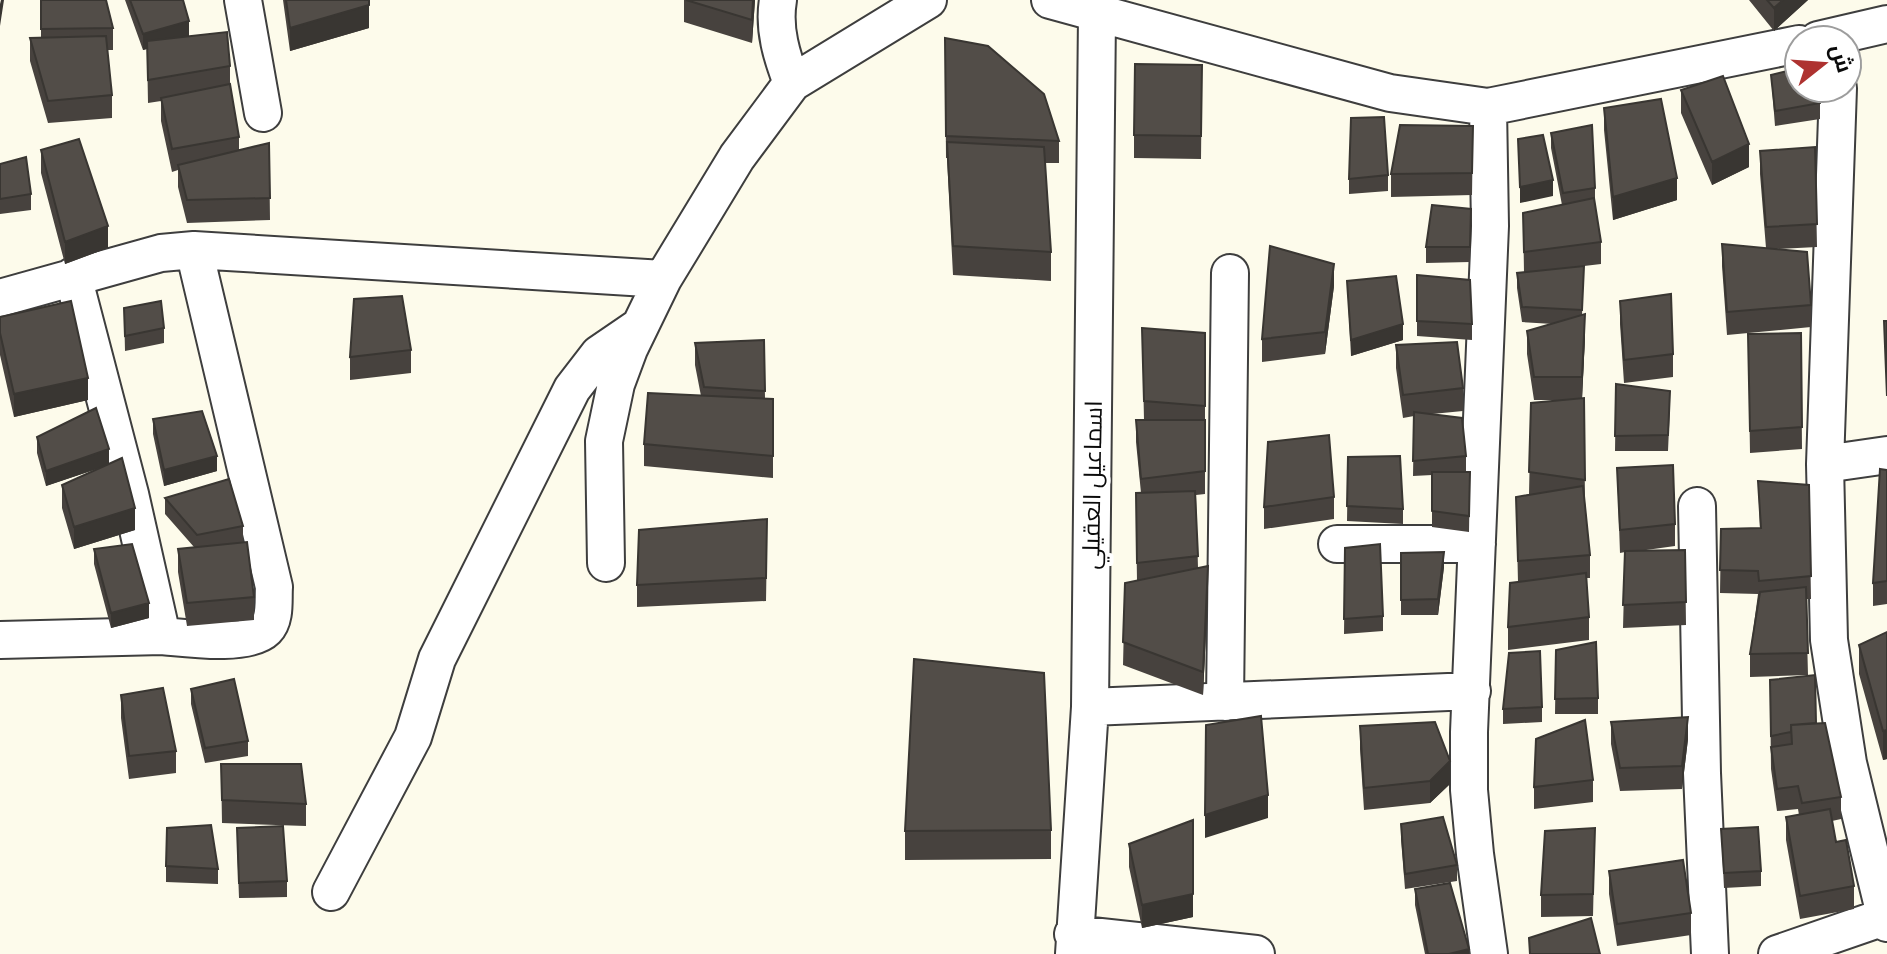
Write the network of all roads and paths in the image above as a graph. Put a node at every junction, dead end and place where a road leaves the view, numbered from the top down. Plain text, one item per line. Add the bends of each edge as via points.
1 (243, 0) edge
2 (778, 0) edge
3 (928, 0) edge
4 (1050, 0) edge
5 (1097, 15) junction
6 (1783, 47) edge
7 (792, 83) junction
8 (1837, 104) edge
9 (1488, 107) junction
10 (263, 113) dead end
11 (194, 250) junction
12 (1230, 273) dead end
13 (73, 276) junction
14 (663, 279) junction
15 (0, 298) edge
16 (640, 326) junction
17 (1887, 455) edge
18 (1825, 464) junction
19 (1697, 506) dead end
20 (1337, 544) dead end
21 (1477, 544) junction
22 (606, 563) dead end
23 (162, 636) junction
24 (0, 640) edge
25 (1472, 691) junction
26 (1225, 702) junction
27 (1090, 707) junction
28 (331, 892) dead end
29 (1886, 918) edge
30 (1073, 944) edge
31 (1256, 954) edge
32 (1489, 954) edge
33 (1710, 954) edge
34 (1777, 954) edge

1 - 10 street
2 - 7 street via 776,25
3 - 7 street
4 - 5 street
5 - 9 street via 1390,93
5 - 27 street, اسماعيل العقيلي
6 - 9 street
7 - 14 street via 737,157
8 - 18 street
9 - 21 street via 1490,226
11 - 13 street
11 - 14 street
11 - 23 street via 274,587 272,618 266,629 234,640
12 - 26 street
13 - 15 street
13 - 23 street
14 - 16 street
16 - 22 street via 616,384 604,441
16 - 28 street via 599,354 572,389 437,659 403,758
17 - 18 street
18 - 29 street via 1829,640 1859,814
19 - 33 street
20 - 21 street
21 - 25 street
23 - 24 street
25 - 26 street
25 - 32 street via 1469,790
26 - 27 street
27 - 30 street, اسماعيل العقيلي
29 - 34 street
30 - 31 street

